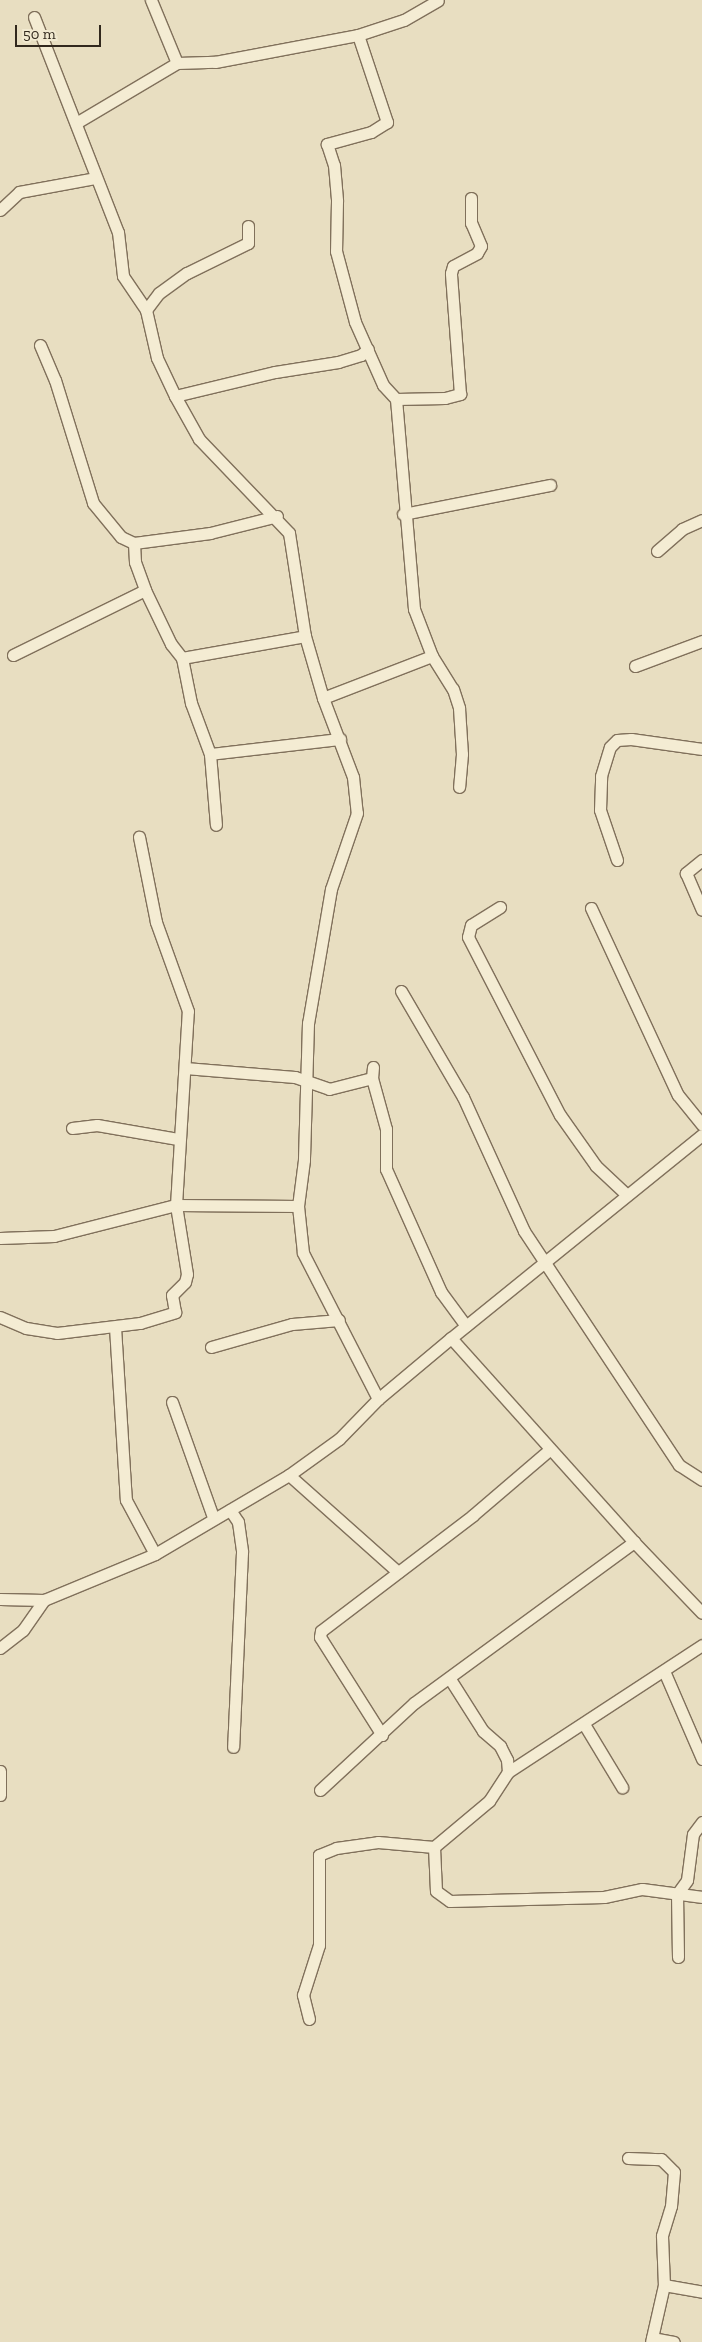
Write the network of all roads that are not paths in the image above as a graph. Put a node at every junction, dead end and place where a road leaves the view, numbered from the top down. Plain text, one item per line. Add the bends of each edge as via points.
1 (151, 0) edge
2 (438, 0) edge
3 (34, 17) dead end
4 (358, 35) junction
5 (177, 64) junction
6 (76, 123) junction
7 (95, 178) junction
8 (471, 198) dead end
9 (0, 210) edge
10 (248, 226) dead end
11 (146, 310) junction
12 (40, 346) dead end
13 (368, 348) junction
14 (175, 396) junction
15 (396, 399) junction
16 (550, 485) dead end
17 (403, 514) junction
18 (277, 516) junction
19 (702, 520) edge
20 (134, 543) junction
21 (657, 551) dead end
22 (145, 590) junction
23 (305, 636) junction
24 (702, 641) edge
25 (13, 655) dead end
26 (432, 656) junction
27 (182, 658) junction
28 (635, 666) dead end
29 (323, 698) junction
30 (340, 739) junction
31 (702, 749) edge
32 (210, 754) junction
33 (459, 788) dead end
34 (216, 825) dead end
35 (139, 837) dead end
36 (617, 860) dead end
37 (702, 860) edge
38 (500, 907) dead end
39 (591, 908) dead end
40 (702, 910) edge
41 (401, 990) dead end
42 (185, 1068) junction
43 (308, 1082) junction
44 (702, 1125) edge
45 (72, 1128) dead end
46 (702, 1135) edge
47 (178, 1138) junction
48 (627, 1195) junction
49 (176, 1205) junction
50 (298, 1206) junction
51 (1, 1238) edge
52 (0, 1250) edge
53 (547, 1260) junction
54 (0, 1318) edge
55 (339, 1320) junction
56 (466, 1326) junction
57 (115, 1327) junction
58 (451, 1338) junction
59 (211, 1347) dead end
60 (378, 1399) junction
61 (172, 1402) dead end
62 (550, 1450) junction
63 (289, 1475) junction
64 (702, 1480) edge
65 (230, 1510) junction
66 (213, 1517) junction
67 (634, 1542) junction
68 (155, 1554) junction
69 (398, 1572) junction
70 (0, 1599) edge
71 (44, 1600) junction
72 (702, 1612) edge
73 (702, 1645) edge
74 (0, 1648) edge
75 (664, 1671) junction
76 (450, 1679) junction
77 (584, 1724) junction
78 (382, 1735) junction
79 (233, 1746) dead end
80 (702, 1759) edge
81 (0, 1771) edge
82 (508, 1772) junction
83 (622, 1787) dead end
84 (320, 1790) dead end
85 (0, 1795) edge
86 (702, 1822) edge
87 (434, 1847) junction
88 (677, 1894) junction
89 (702, 1897) edge
90 (678, 1957) dead end
91 (309, 2019) dead end
92 (628, 2158) dead end
93 (664, 2284) junction
94 (702, 2292) edge
95 (651, 2340) edge
96 (674, 2342) edge

1 - 5 street
2 - 4 street via 404,20
3 - 6 street
4 - 5 street via 215,62
4 - 13 street via 387,122 371,132 327,144 337,201 336,251 355,322
5 - 6 street
6 - 7 street
7 - 9 street via 19,192
7 - 11 street via 118,232 117,251 123,276
8 - 15 street via 471,223 481,246 477,253 453,266 452,273 460,394 446,398
10 - 11 street via 248,243 187,273 159,293
11 - 14 street via 157,358
12 - 20 street via 55,380 93,503 121,537
13 - 14 street via 360,355 338,362 274,372
13 - 15 street via 384,384
14 - 18 street via 199,439
15 - 17 street
16 - 17 street
17 - 26 street via 414,609
18 - 20 street via 210,533
18 - 23 street via 289,533
19 - 21 street via 682,529
20 - 22 street via 135,562
22 - 25 street
22 - 27 street
23 - 27 street
23 - 29 street
24 - 28 street
26 - 29 street
26 - 33 street via 453,689 459,708
27 - 32 street via 191,703
29 - 30 street
30 - 32 street
30 - 43 street via 353,777 356,813 331,889 318,956 308,1023
31 - 36 street via 631,739 617,740 610,747 602,776 600,810
32 - 34 street
35 - 42 street via 156,922 188,1011
37 - 40 street via 686,873
38 - 48 street via 471,925 468,937 560,1115 596,1166
39 - 44 street via 678,1095
41 - 53 street via 463,1097 512,1210
42 - 43 street via 295,1077
42 - 47 street
43 - 50 street
43 - 56 street via 329,1089 373,1072 386,1129 386,1169 441,1292
45 - 47 street via 97,1125
46 - 48 street
47 - 49 street
48 - 53 street
49 - 50 street
49 - 51 street via 54,1236
49 - 57 street via 187,1274 185,1282 172,1295 175,1312
50 - 55 street via 303,1253
51 - 52 street
53 - 56 street
53 - 64 street via 679,1465
54 - 57 street via 26,1328 57,1333
55 - 59 street via 292,1324
55 - 60 street via 355,1362
56 - 58 street
57 - 68 street via 126,1500
58 - 60 street
58 - 62 street
60 - 63 street via 339,1439
61 - 66 street
62 - 67 street
62 - 69 street
63 - 65 street
63 - 69 street
65 - 66 street
65 - 79 street via 238,1522 242,1552
66 - 68 street
67 - 72 street
67 - 76 street via 486,1648
68 - 71 street
69 - 78 street via 320,1634
70 - 71 street
71 - 74 street via 23,1630
73 - 75 street
75 - 77 street
75 - 80 street
76 - 78 street via 414,1703
76 - 82 street via 483,1731 500,1746 507,1760
77 - 82 street
77 - 83 street
78 - 84 street
81 - 85 street
82 - 87 street via 489,1801
86 - 88 street via 693,1834 687,1880
87 - 88 street via 436,1891 450,1901 604,1897 642,1889
87 - 91 street via 378,1842 336,1848 319,1855 319,1945 303,1995
88 - 89 street
88 - 90 street
92 - 93 street via 661,2159 674,2172 671,2206 662,2236
93 - 94 street
93 - 95 street
95 - 96 street

